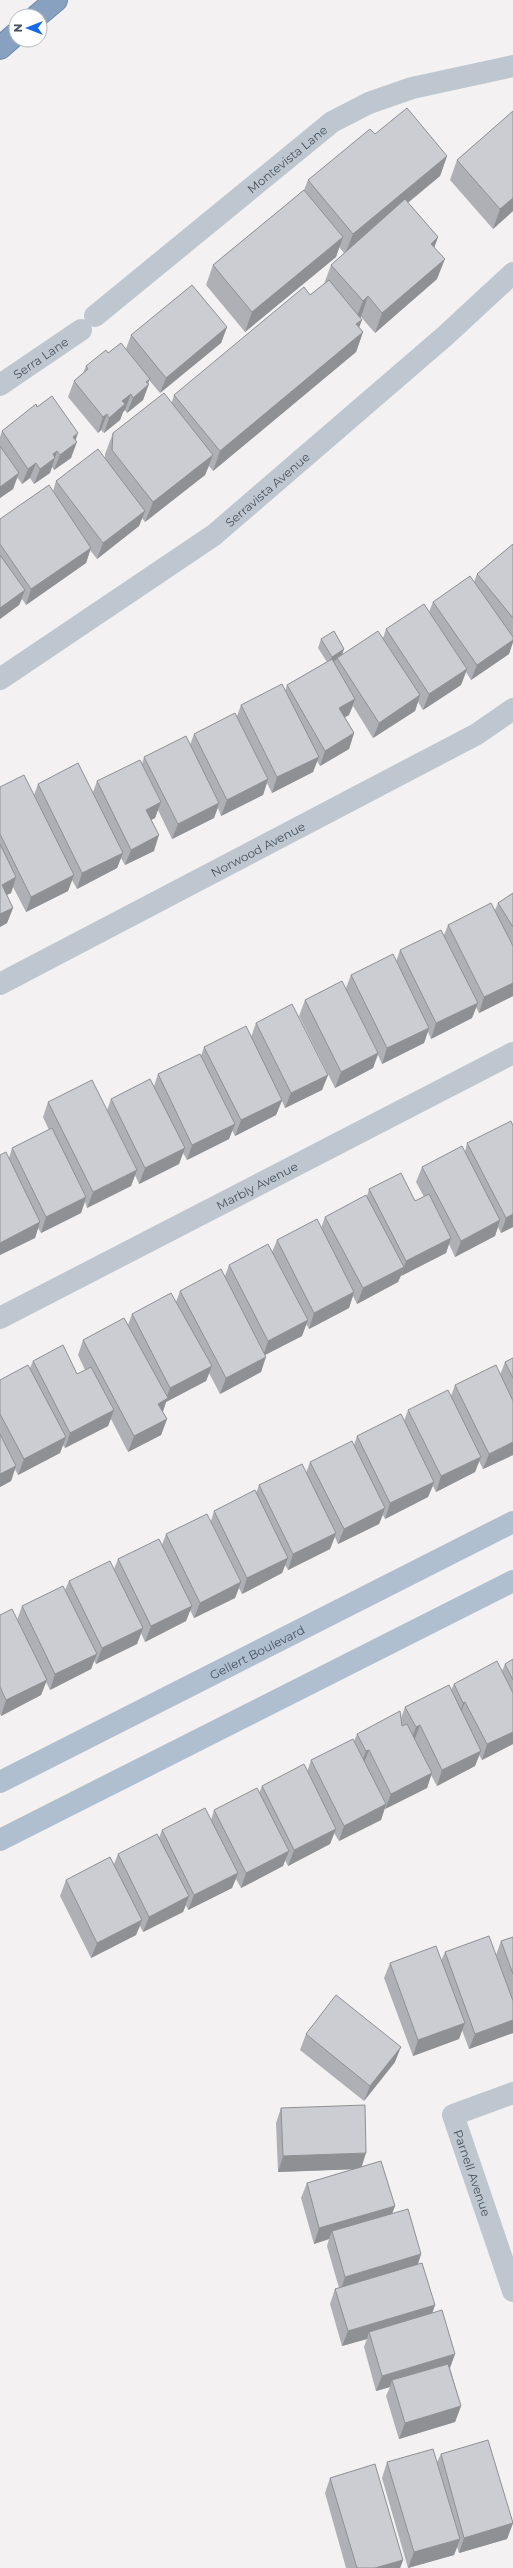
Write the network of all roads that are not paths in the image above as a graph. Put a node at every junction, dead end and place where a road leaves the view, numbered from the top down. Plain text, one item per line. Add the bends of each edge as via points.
1 (56, 0) edge
2 (46, 8) edge
3 (8, 41) edge
4 (0, 48) edge
5 (513, 66) edge
6 (513, 273) edge
7 (88, 323) joint
8 (0, 385) edge
9 (0, 679) edge
10 (513, 709) edge
11 (0, 984) edge
12 (513, 1052) edge
13 (0, 1318) edge
14 (513, 1522) edge
15 (513, 1581) edge
16 (0, 1782) edge
17 (0, 1840) edge
18 (513, 2093) edge
19 (513, 2291) edge

1 - 2 highway
3 - 4 highway
5 - 7 street, Montevista Lane via 412,88 368,103 332,122
6 - 9 street, Serravista Avenue via 445,336 214,535
7 - 8 street, Serra Lane
10 - 11 street, Norwood Avenue via 477,734
12 - 13 street, Marbly Avenue
14 - 16 main road, Gellert Boulevard
15 - 17 main road
18 - 19 street, Parnell Avenue via 454,2115

